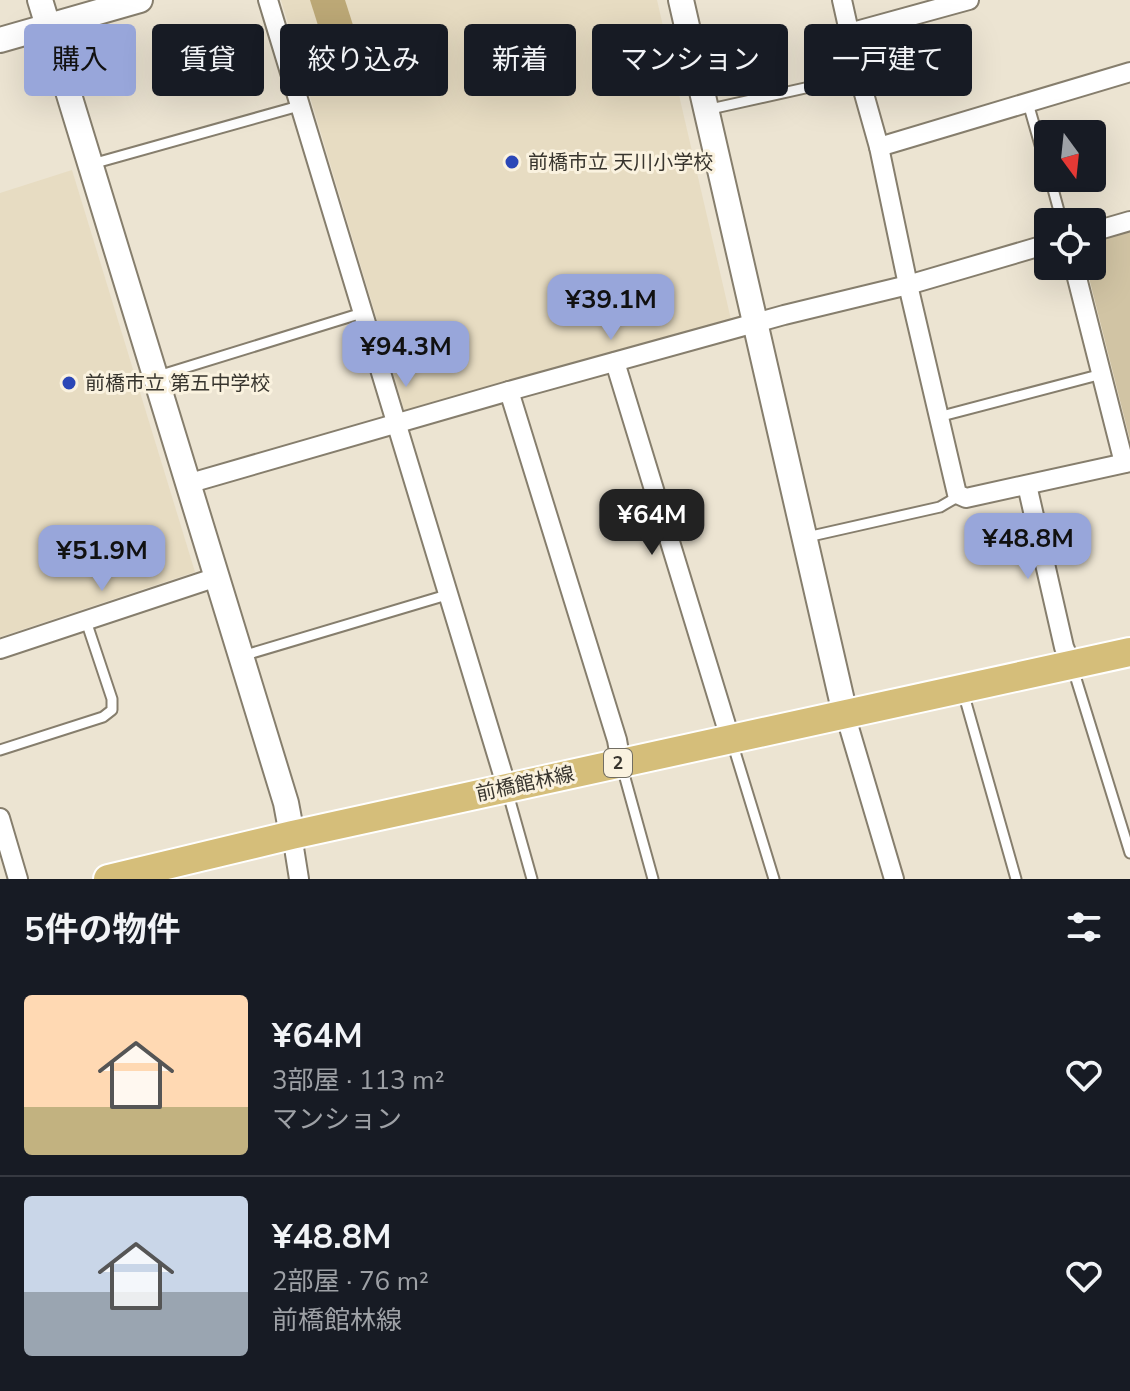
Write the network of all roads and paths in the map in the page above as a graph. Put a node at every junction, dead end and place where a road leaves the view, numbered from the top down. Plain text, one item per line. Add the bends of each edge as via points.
1 (40, 0) edge
2 (140, 0) edge
3 (268, 0) edge
4 (681, 0) edge
5 (842, 0) edge
6 (969, 0) edge
7 (46, 24) edge
8 (54, 24) edge
9 (847, 24) edge
10 (882, 24) edge
11 (24, 33) edge
12 (0, 40) edge
13 (1130, 72) edge
14 (804, 88) edge
15 (68, 96) edge
16 (865, 96) edge
17 (1028, 103) junction
18 (299, 106) junction
19 (706, 110) junction
20 (1034, 124) edge
21 (879, 147) junction
22 (89, 165) junction
23 (1130, 221) edge
24 (1106, 228) edge
25 (1034, 248) edge
26 (1078, 280) edge
27 (908, 285) junction
28 (362, 313) junction
29 (755, 323) junction
30 (615, 362) junction
31 (1102, 374) junction
32 (155, 377) junction
33 (509, 391) junction
34 (938, 417) junction
35 (395, 424) junction
36 (1127, 463) edge
37 (187, 484) junction
38 (1027, 485) junction
39 (959, 496) junction
40 (803, 538) junction
41 (217, 577) junction
42 (450, 594) junction
43 (86, 621) junction
44 (0, 649) edge
45 (1130, 652) edge
46 (241, 656) junction
47 (1071, 664) junction
48 (962, 688) junction
49 (845, 714) junction
50 (730, 738) junction
51 (0, 750) edge
52 (621, 763) junction
53 (507, 788) junction
54 (0, 818) edge
55 (292, 835) junction
56 (1130, 853) edge
57 (166, 873) edge
58 (18, 879) edge
59 (108, 879) edge
60 (299, 879) edge
61 (532, 879) edge
62 (653, 879) edge
63 (774, 879) edge
64 (894, 879) edge
65 (1016, 879) edge

1 - 7 street
2 - 8 street
3 - 18 street
4 - 19 street
5 - 9 street
6 - 10 street
11 - 12 street
13 - 17 street
14 - 19 lane
15 - 22 street
16 - 21 street
17 - 20 lane
17 - 21 street
18 - 22 lane
18 - 28 street
19 - 29 street
21 - 27 street
22 - 32 street
23 - 24 street
25 - 27 street
26 - 31 street
27 - 29 street
27 - 34 street
28 - 32 lane
28 - 35 street
29 - 30 street
29 - 40 street
30 - 33 street
30 - 50 street
31 - 34 lane
31 - 36 street
32 - 37 street
33 - 35 street
33 - 52 street
34 - 39 street
35 - 37 street
35 - 42 street
36 - 38 street
37 - 41 street
38 - 39 street
38 - 47 street
39 - 40 lane via 940,507
40 - 49 street
41 - 43 street
41 - 46 street
42 - 46 lane
42 - 53 street
43 - 44 street
43 - 51 lane via 112,710
45 - 47 main road, 前橋館林線 / 2
46 - 55 street
47 - 48 main road, 前橋館林線 / 2
47 - 56 lane
48 - 49 main road, 前橋館林線 / 2
48 - 65 lane
49 - 50 main road, 前橋館林線 / 2
49 - 64 street
50 - 52 main road, 前橋館林線 / 2
50 - 63 lane
52 - 53 main road, 前橋館林線 / 2
52 - 62 lane
53 - 55 main road, 前橋館林線 / 2
53 - 61 lane
54 - 58 street
55 - 57 main road, 前橋館林線 / 2
55 - 60 street
57 - 59 main road, 前橋館林線 / 2

